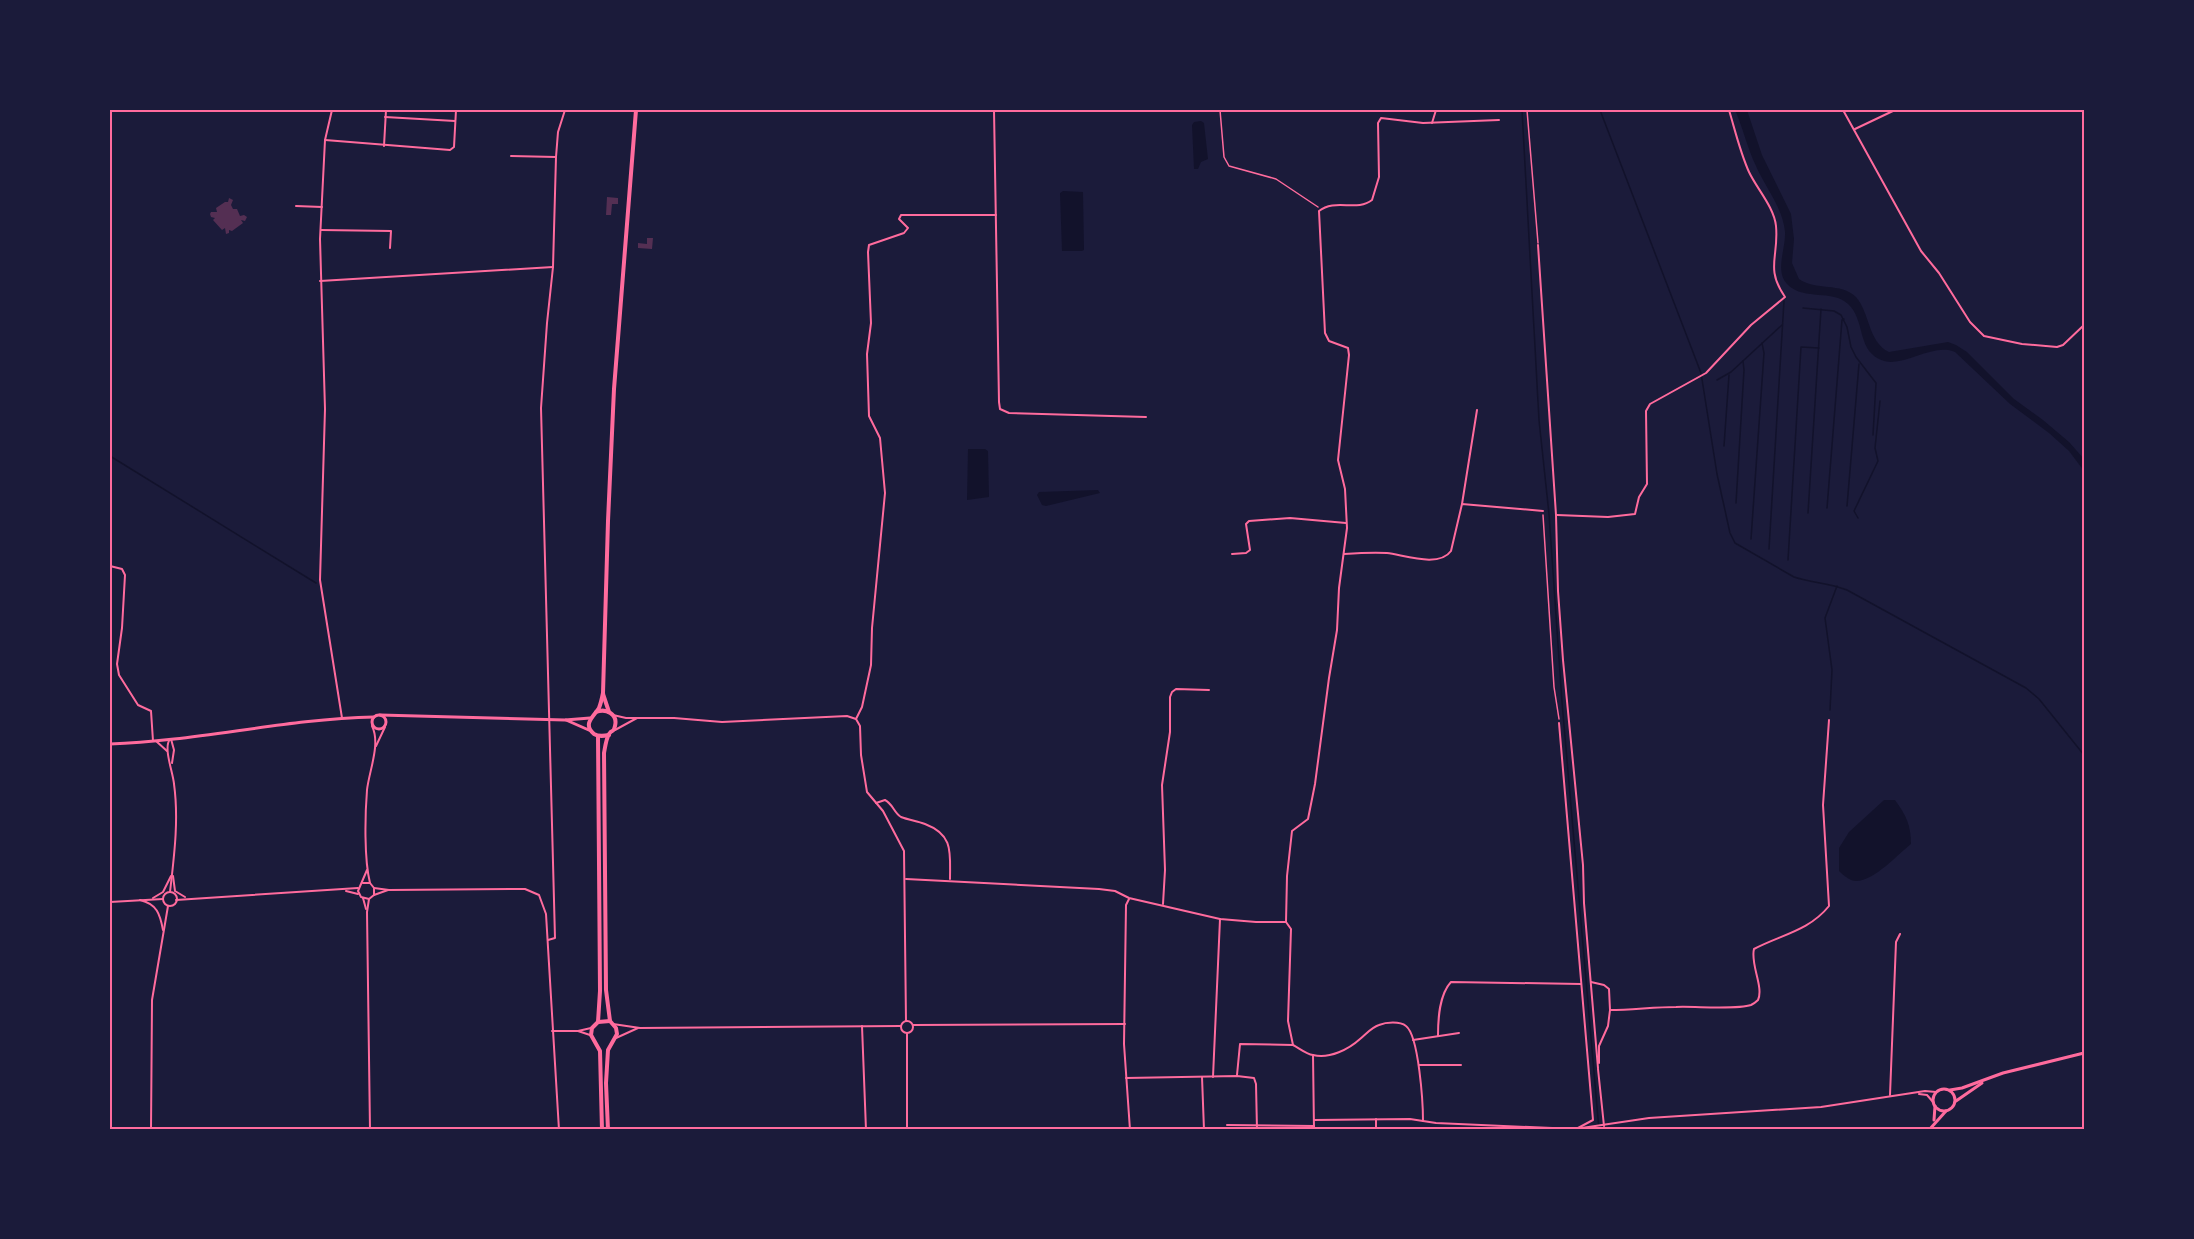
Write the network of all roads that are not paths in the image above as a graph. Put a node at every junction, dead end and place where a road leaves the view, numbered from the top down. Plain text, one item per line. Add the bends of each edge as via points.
1 (332, 110) edge
2 (386, 110) edge
3 (456, 110) edge
4 (565, 110) edge
5 (636, 110) edge
6 (994, 110) edge
7 (1436, 110) edge
8 (1729, 110) edge
9 (1843, 110) edge
10 (1895, 110) edge
11 (385, 117) junction
12 (1500, 120) dead end
13 (455, 121) junction
14 (1432, 123) junction
15 (1855, 129) junction
16 (325, 140) junction
17 (384, 146) junction
18 (510, 156) dead end
19 (556, 157) junction
20 (296, 206) dead end
21 (322, 207) junction
22 (996, 215) junction
23 (321, 230) junction
24 (1538, 245) road end
25 (390, 248) dead end
26 (553, 267) junction
27 (320, 281) junction
28 (2085, 325) edge
29 (1477, 410) dead end
30 (1146, 417) dead end
31 (1462, 504) junction
32 (1543, 511) road end
33 (1557, 516) junction
34 (1347, 523) junction
35 (1232, 554) dead end
36 (1344, 554) junction
37 (110, 566) edge
38 (1209, 690) dead end
39 (603, 693) junction
40 (596, 712) junction
41 (611, 713) junction
42 (380, 715) junction
43 (401, 716) junction
44 (374, 717) junction
45 (639, 717) junction
46 (342, 718) junction
47 (361, 718) junction
48 (550, 718) junction
49 (590, 718) junction
50 (856, 719) junction
51 (565, 720) junction
52 (1829, 720) dead end
53 (1559, 723) road end
54 (372, 725) junction
55 (385, 726) junction
56 (592, 731) junction
57 (613, 731) junction
58 (609, 735) junction
59 (597, 736) junction
60 (179, 738) junction
61 (170, 739) junction
62 (155, 741) junction
63 (110, 744) edge
64 (375, 748) junction
65 (174, 750) junction
66 (168, 752) junction
67 (171, 766) junction
68 (876, 803) junction
69 (367, 870) junction
70 (172, 873) junction
71 (906, 879) junction
72 (950, 880) junction
73 (363, 883) junction
74 (370, 883) junction
75 (358, 888) junction
76 (374, 888) junction
77 (343, 890) junction
78 (389, 890) junction
79 (170, 892) junction
80 (359, 895) junction
81 (374, 895) junction
82 (190, 898) junction
83 (363, 898) junction
84 (369, 898) junction
85 (1129, 898) junction
86 (137, 899) junction
87 (152, 899) junction
88 (163, 899) junction
89 (176, 900) junction
90 (110, 902) edge
91 (1163, 904) junction
92 (168, 906) junction
93 (367, 912) junction
94 (1220, 919) junction
95 (1286, 922) junction
96 (164, 933) junction
97 (1900, 934) dead end
98 (548, 939) junction
99 (1590, 982) junction
100 (1581, 984) junction
101 (1610, 1010) junction
102 (906, 1021) junction
103 (598, 1022) junction
104 (612, 1023) junction
105 (1125, 1024) junction
106 (913, 1025) junction
107 (862, 1026) junction
108 (901, 1026) junction
109 (592, 1028) junction
110 (640, 1028) junction
111 (552, 1031) junction
112 (578, 1031) junction
113 (1459, 1033) dead end
114 (907, 1034) junction
115 (591, 1035) junction
116 (1438, 1036) junction
117 (616, 1038) junction
118 (1413, 1040) junction
119 (612, 1043) junction
120 (599, 1045) junction
121 (1293, 1045) junction
122 (2085, 1053) edge
123 (1313, 1055) junction
124 (1418, 1065) junction
125 (1461, 1065) dead end
126 (1598, 1068) junction
127 (1237, 1076) junction
128 (1202, 1077) junction
129 (1213, 1077) junction
130 (1126, 1078) junction
131 (1988, 1079) junction
132 (1950, 1090) junction
133 (1936, 1092) junction
134 (1913, 1094) junction
135 (1890, 1096) junction
136 (1956, 1101) junction
137 (1934, 1104) junction
138 (1946, 1111) junction
139 (1376, 1119) junction
140 (1314, 1120) junction
141 (1424, 1121) junction
142 (1934, 1122) junction
143 (1257, 1124) junction
144 (1227, 1125) dead end
145 (1604, 1126) junction
146 (1314, 1128) edge
147 (1575, 1129) edge
148 (151, 1130) edge
149 (370, 1130) edge
150 (559, 1130) edge
151 (602, 1130) edge
152 (608, 1130) edge
153 (866, 1130) edge
154 (907, 1130) edge
155 (1130, 1130) edge
156 (1204, 1130) edge
157 (1257, 1130) edge
158 (1377, 1130) edge
159 (1929, 1130) edge

1 - 16 street
2 - 11 street
3 - 13 street
4 - 19 street
5 - 39 main road via 614,389
6 - 22 street
7 - 14 street
8 - 33 street via 1748,169 1776,222 1772,269 1785,297 1751,325 1706,373 1650,404 1646,411 1647,484 1635,514
9 - 15 street
10 - 15 street
11 - 13 street
11 - 17 street
12 - 14 street
13 - 17 street via 453,149 448,151
14 - 34 street via 1381,118 1379,177 1372,200 1364,205 1329,205 1318,214 1325,333 1329,341 1348,348 1349,355 1338,460
15 - 28 street via 1921,251 1984,336 2057,347
16 - 17 street
16 - 21 street
18 - 19 street
19 - 26 street
20 - 21 street
21 - 23 street
22 - 30 street via 1000,409 1009,413
22 - 50 street via 901,215 899,219 908,228 904,233 869,245 869,416 880,438 885,493 871,665
23 - 25 street via 391,231
23 - 27 street
24 - 33 street
26 - 27 street
26 - 48 street via 541,437
27 - 46 street via 324,409 320,580
29 - 31 street
31 - 32 street
31 - 36 street via 1452,551 1444,558
33 - 99 street via 1558,591
34 - 35 street via 1301,518 1249,521 1246,525 1250,550
34 - 36 street
36 - 95 street via 1315,784 1308,819 1292,831
37 - 62 street via 125,574 119,675 138,705 151,711
38 - 91 street via 1176,689 1170,697 1170,732 1162,785
39 - 40 main road
39 - 41 main road
40 - 41 main road
40 - 49 main road
41 - 45 street
41 - 57 main road
42 - 43 street
42 - 44 street
42 - 55 street
43 - 48 street
43 - 55 street
44 - 47 street
44 - 54 street
45 - 50 street via 722,722 847,716
45 - 57 street
46 - 47 street
46 - 60 street
47 - 54 street
48 - 51 street
48 - 98 street via 555,938
49 - 51 street
49 - 56 main road
50 - 68 street via 860,726 865,786
51 - 56 street
52 - 101 street via 1823,805 1829,906 1802,929 1754,949 1759,992 1752,1005
53 - 100 street
54 - 55 street via 378,730
54 - 64 street
55 - 64 street
56 - 59 main road
57 - 58 main road
58 - 59 main road
58 - 104 main road via 604,753 603,827 606,990
59 - 103 main road
60 - 61 street
60 - 65 street
61 - 62 street
61 - 65 street
61 - 66 street
62 - 63 street
62 - 66 street
64 - 69 street via 367,794
65 - 67 street
66 - 67 street
67 - 70 street via 176,827
68 - 71 street via 904,851
68 - 72 street via 885,800 898,815 941,832 950,850
69 - 73 street
69 - 74 street
70 - 79 street
70 - 82 street via 175,891
70 - 87 street via 163,892
71 - 72 street
71 - 102 street
72 - 85 street via 1099,889
73 - 74 street
73 - 75 street
74 - 76 street
75 - 77 street
75 - 80 street
76 - 78 street
76 - 81 street
77 - 80 street
77 - 82 street
78 - 81 street
78 - 98 street via 525,889 539,895 546,914
79 - 88 street
79 - 89 street
80 - 83 street
81 - 84 street
82 - 89 street
83 - 84 street
83 - 93 street
84 - 93 street
85 - 91 street
85 - 105 street
86 - 87 street
86 - 90 street
86 - 96 street via 148,902 159,912
87 - 88 street
88 - 92 street
89 - 92 street
91 - 94 street
92 - 96 street
93 - 149 street
94 - 95 street
94 - 129 street
95 - 121 street via 1291,933 1288,1021
96 - 148 street via 152,1000
97 - 135 street via 1896,942
98 - 111 street
99 - 101 street via 1608,987
99 - 126 street
100 - 116 street via 1451,982 1440,1010
100 - 147 street via 1593,1120
101 - 126 street via 1599,1046
102 - 106 street
102 - 108 street
103 - 104 main road
103 - 109 main road
104 - 110 street
104 - 117 main road via 617,1030
105 - 106 street
105 - 130 street
106 - 114 street
107 - 108 street
107 - 110 street
107 - 153 street
108 - 114 street
109 - 112 street
109 - 115 main road
110 - 117 street
111 - 112 street
111 - 150 street
112 - 115 street
113 - 116 street
114 - 154 street
115 - 120 main road
116 - 118 street
117 - 119 main road
118 - 123 street via 1406,1026 1381,1024 1348,1049
118 - 124 street
119 - 120 main road
119 - 152 main road via 606,1083
120 - 151 main road
121 - 123 street
121 - 127 street via 1240,1044
122 - 131 street
123 - 140 street
124 - 125 street
124 - 141 street
126 - 145 street
127 - 129 street
127 - 143 street via 1256,1081
128 - 129 street
128 - 130 street
128 - 156 street
130 - 155 street
131 - 132 street
131 - 136 street
132 - 133 street
132 - 136 street
133 - 134 street
133 - 137 street
134 - 135 street
134 - 137 street via 1927,1095
135 - 145 street via 1821,1107 1649,1118
136 - 138 street
137 - 138 street
137 - 142 street
138 - 142 street
139 - 140 street
139 - 141 street
139 - 158 street
140 - 146 street
141 - 147 street via 1443,1126
142 - 159 street
143 - 144 street
143 - 146 street
143 - 157 street
145 - 147 street

